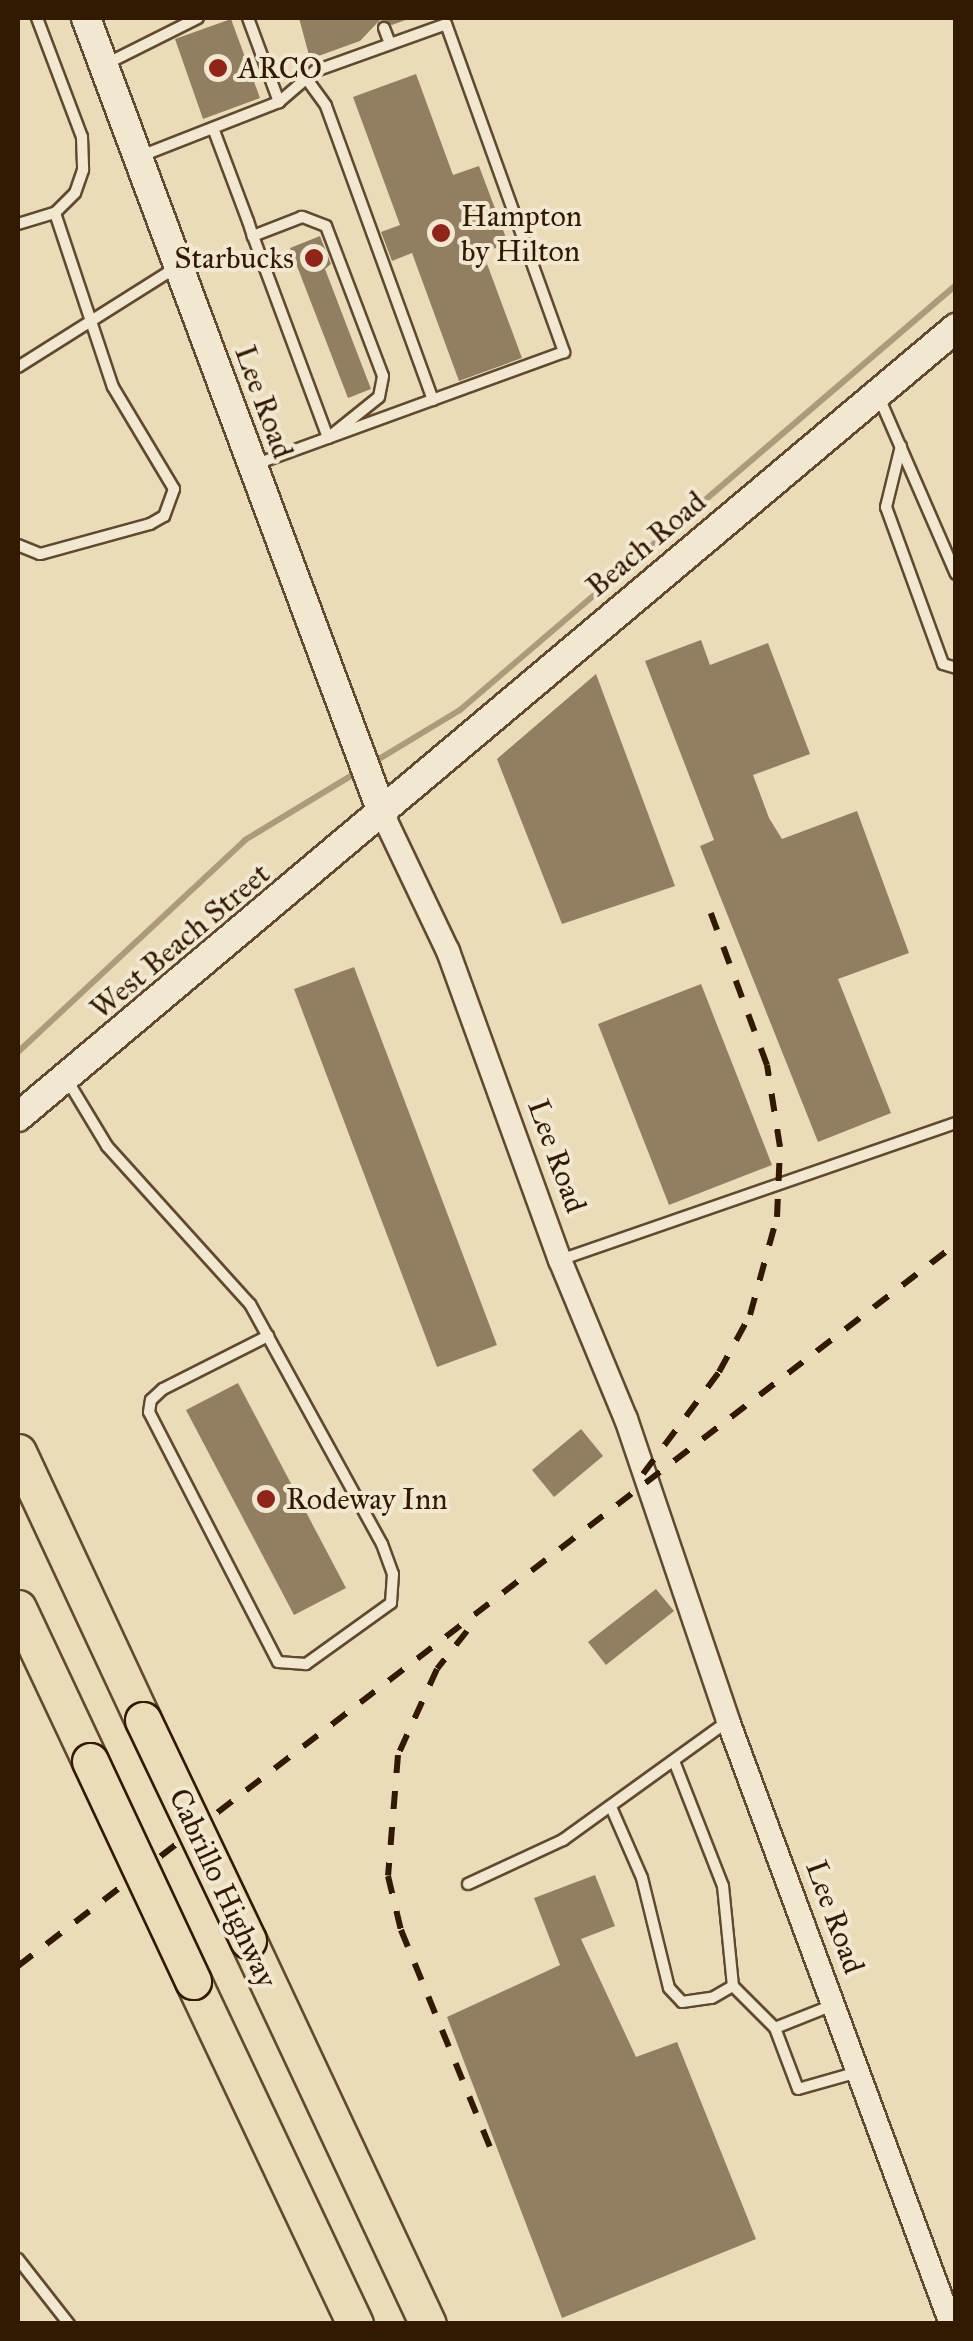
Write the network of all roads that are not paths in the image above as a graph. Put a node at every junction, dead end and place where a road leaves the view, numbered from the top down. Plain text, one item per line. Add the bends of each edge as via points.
1 (37, 18) edge
2 (86, 18) edge
3 (198, 18) edge
4 (248, 18) edge
5 (384, 28) dead end
6 (390, 44) junction
7 (104, 65) junction
8 (306, 78) junction
9 (279, 102) junction
10 (212, 128) junction
11 (138, 157) junction
12 (55, 213) junction
13 (18, 224) edge
14 (253, 236) junction
15 (180, 266) junction
16 (90, 324) junction
17 (956, 328) edge
18 (18, 367) edge
19 (878, 394) junction
20 (434, 400) junction
21 (328, 438) junction
22 (901, 446) junction
23 (252, 466) junction
24 (18, 545) edge
25 (956, 574) edge
26 (956, 668) edge
27 (383, 814) junction
28 (66, 1077) junction
29 (18, 1117) edge
30 (956, 1123) edge
31 (560, 1260) junction
32 (268, 1336) junction
33 (18, 1452) edge
34 (18, 1608) edge
35 (728, 1721) junction
36 (674, 1761) junction
37 (610, 1807) junction
38 (468, 1884) dead end
39 (733, 1986) junction
40 (834, 2005) junction
41 (775, 2028) junction
42 (858, 2072) junction
43 (18, 2259) edge
44 (69, 2324) edge
45 (355, 2324) edge
46 (428, 2324) edge
47 (951, 2324) edge

1 - 12 lane via 82,137 83,170 75,193
2 - 7 main road, Lee Road
3 - 7 lane
4 - 9 lane
5 - 6 lane
6 - 8 lane
6 - 20 lane via 446,24 564,352
7 - 11 main road, Lee Road
8 - 9 lane
8 - 20 lane via 326,106
9 - 10 lane
10 - 11 lane
10 - 14 lane
11 - 15 main road, Lee Road
12 - 13 lane
12 - 16 lane
14 - 21 lane
14 - 21 lane via 302,217 326,226 377,359 380,397
15 - 16 lane
15 - 23 main road, Lee Road
16 - 18 lane
16 - 24 lane via 113,387 174,489 174,500 150,524 40,554
17 - 19 main road, Beach Road
19 - 22 lane
19 - 27 main road, Beach Road
20 - 21 lane
21 - 23 lane
22 - 25 lane
22 - 26 lane via 886,507 943,664
23 - 27 main road, Lee Road
27 - 28 main road, West Beach Street
27 - 31 street, Lee Road via 448,951
28 - 29 main road, West Beach Street
28 - 32 lane via 108,1146 250,1304
30 - 31 lane
31 - 35 street, Lee Road via 640,1455
32 - 32 lane via 382,1544 395,1588 391,1603 306,1664 278,1662 149,1412 163,1390
33 - 46 highway, Cabrillo Highway, bridge
34 - 45 highway, bridge
35 - 36 lane
35 - 40 street, Lee Road
36 - 37 lane
36 - 39 lane via 723,1886
37 - 38 lane via 563,1840
37 - 39 lane via 646,1892 668,1988 682,2002 712,1998
39 - 41 lane
40 - 41 lane
40 - 42 street, Lee Road
41 - 42 lane via 798,2089
42 - 47 street, Lee Road
43 - 44 lane

